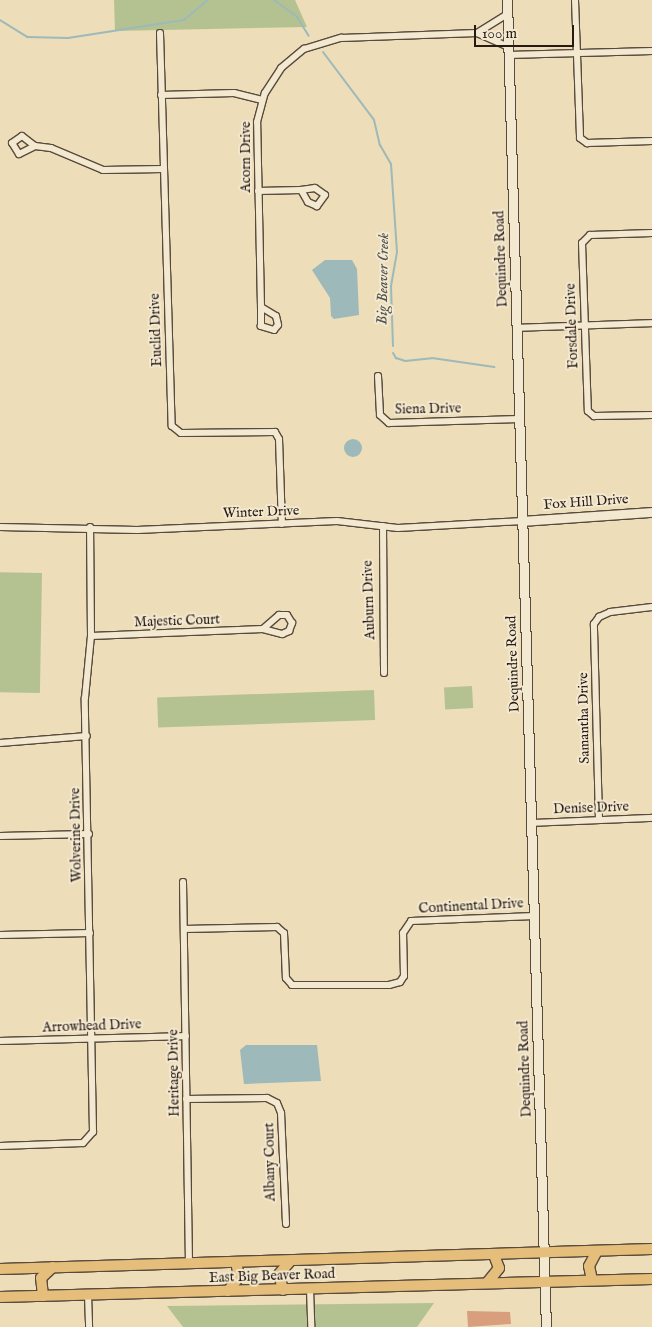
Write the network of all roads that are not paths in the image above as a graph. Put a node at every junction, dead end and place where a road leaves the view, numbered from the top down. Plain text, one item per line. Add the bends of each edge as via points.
1 (507, 0) edge
2 (575, 0) edge
3 (507, 14) junction
4 (477, 32) junction
5 (160, 33) dead end
6 (652, 50) edge
7 (508, 51) junction
8 (576, 53) junction
9 (161, 94) junction
10 (262, 100) junction
11 (652, 141) edge
12 (36, 146) dead end
13 (163, 169) junction
14 (301, 190) dead end
15 (258, 191) junction
16 (652, 233) edge
17 (261, 307) dead end
18 (652, 324) edge
19 (584, 325) junction
20 (516, 328) junction
21 (378, 376) dead end
22 (652, 415) edge
23 (519, 419) junction
24 (652, 512) edge
25 (522, 521) junction
26 (282, 524) junction
27 (383, 526) junction
28 (0, 527) edge
29 (90, 527) junction
30 (652, 607) edge
31 (263, 630) dead end
32 (91, 636) junction
33 (384, 673) dead end
34 (87, 736) junction
35 (0, 743) edge
36 (652, 818) edge
37 (599, 820) junction
38 (531, 823) junction
39 (89, 834) junction
40 (0, 836) edge
41 (183, 882) dead end
42 (534, 916) junction
43 (184, 929) junction
44 (90, 932) junction
45 (0, 935) edge
46 (186, 1036) junction
47 (92, 1039) junction
48 (0, 1042) edge
49 (186, 1099) junction
50 (0, 1146) edge
51 (286, 1224) dead end
52 (652, 1249) edge
53 (597, 1251) junction
54 (544, 1253) junction
55 (494, 1254) junction
56 (291, 1260) junction
57 (236, 1262) junction
58 (190, 1263) junction
59 (53, 1267) junction
60 (0, 1269) edge
61 (652, 1279) edge
62 (592, 1280) junction
63 (545, 1282) junction
64 (486, 1284) junction
65 (310, 1289) junction
66 (283, 1290) junction
67 (228, 1291) junction
68 (88, 1295) junction
69 (43, 1296) junction
70 (0, 1298) edge
71 (89, 1327) edge
72 (311, 1327) edge
73 (546, 1327) edge

1 - 3 main road, Dequindre Road
2 - 8 street
3 - 4 street, Acorn Drive
3 - 7 main road, Dequindre Road
4 - 7 street, Acorn Drive
4 - 10 street, Acorn Drive via 349,37 319,43 281,68
5 - 9 street, Euclid Drive
6 - 8 street
7 - 8 street
7 - 20 main road, Dequindre Road
8 - 11 street via 581,141
9 - 10 street via 234,93
9 - 13 street, Euclid Drive
10 - 15 street, Acorn Drive via 257,122
12 - 13 street via 51,148 103,170
13 - 26 street, Euclid Drive via 172,426 181,433 275,432 279,439
14 - 15 street
15 - 17 street, Acorn Drive
16 - 19 street, Forsdale Drive via 584,237
18 - 19 street
19 - 20 street
19 - 22 street, Forsdale Drive via 589,414
20 - 23 main road, Dequindre Road
21 - 23 street, Siena Drive via 380,415 389,423
23 - 25 main road, Dequindre Road
24 - 25 main road, Fox Hill Drive
25 - 27 street, Winter Drive
25 - 38 main road, Dequindre Road
26 - 27 street, Winter Drive via 346,522
26 - 29 street, Winter Drive via 136,530
27 - 33 street, Auburn Drive
28 - 29 street, Winter Drive
29 - 32 street, Wolverine Drive
30 - 37 street, Samantha Drive via 599,617 594,628
31 - 32 street, Majestic Court
32 - 34 street, Wolverine Drive via 86,685
34 - 35 street
34 - 39 street, Wolverine Drive
36 - 37 street, Denise Drive
37 - 38 street, Denise Drive
38 - 42 main road, Dequindre Road
39 - 40 street
39 - 44 street, Wolverine Drive
41 - 43 street, Heritage Drive
42 - 43 street, Continental Drive via 411,922 404,933 404,976 400,982 389,985 292,986 286,978 284,933 277,927
42 - 54 main road, Dequindre Road
43 - 46 street, Heritage Drive
44 - 45 street
44 - 47 street, Wolverine Drive
46 - 47 street, Arrowhead Drive
46 - 49 street, Heritage Drive
47 - 48 street, Arrowhead Drive
47 - 50 street, Wolverine Drive via 94,1126 87,1142
49 - 51 street, Albany Court via 266,1098 277,1103
49 - 58 street, Heritage Drive
52 - 53 main road, East Big Beaver Road
53 - 54 main road, East Big Beaver Road
53 - 62 main road via 589,1266
54 - 55 main road, East Big Beaver Road
54 - 63 main road, Dequindre Road
55 - 56 main road, East Big Beaver Road
55 - 64 main road via 499,1268
56 - 57 main road, East Big Beaver Road
56 - 66 main road via 279,1274
57 - 58 main road, East Big Beaver Road
57 - 67 main road via 240,1277
58 - 59 main road, East Big Beaver Road
59 - 60 main road, East Big Beaver Road
59 - 69 main road via 41,1278
61 - 62 main road, East Big Beaver Road
62 - 63 main road, East Big Beaver Road
63 - 64 main road, East Big Beaver Road
63 - 73 main road, Dequindre Road
64 - 65 main road, East Big Beaver Road
65 - 66 main road, East Big Beaver Road
65 - 72 street
66 - 67 main road, East Big Beaver Road
67 - 68 main road, East Big Beaver Road
68 - 69 main road, East Big Beaver Road
68 - 71 street
69 - 70 main road, East Big Beaver Road

